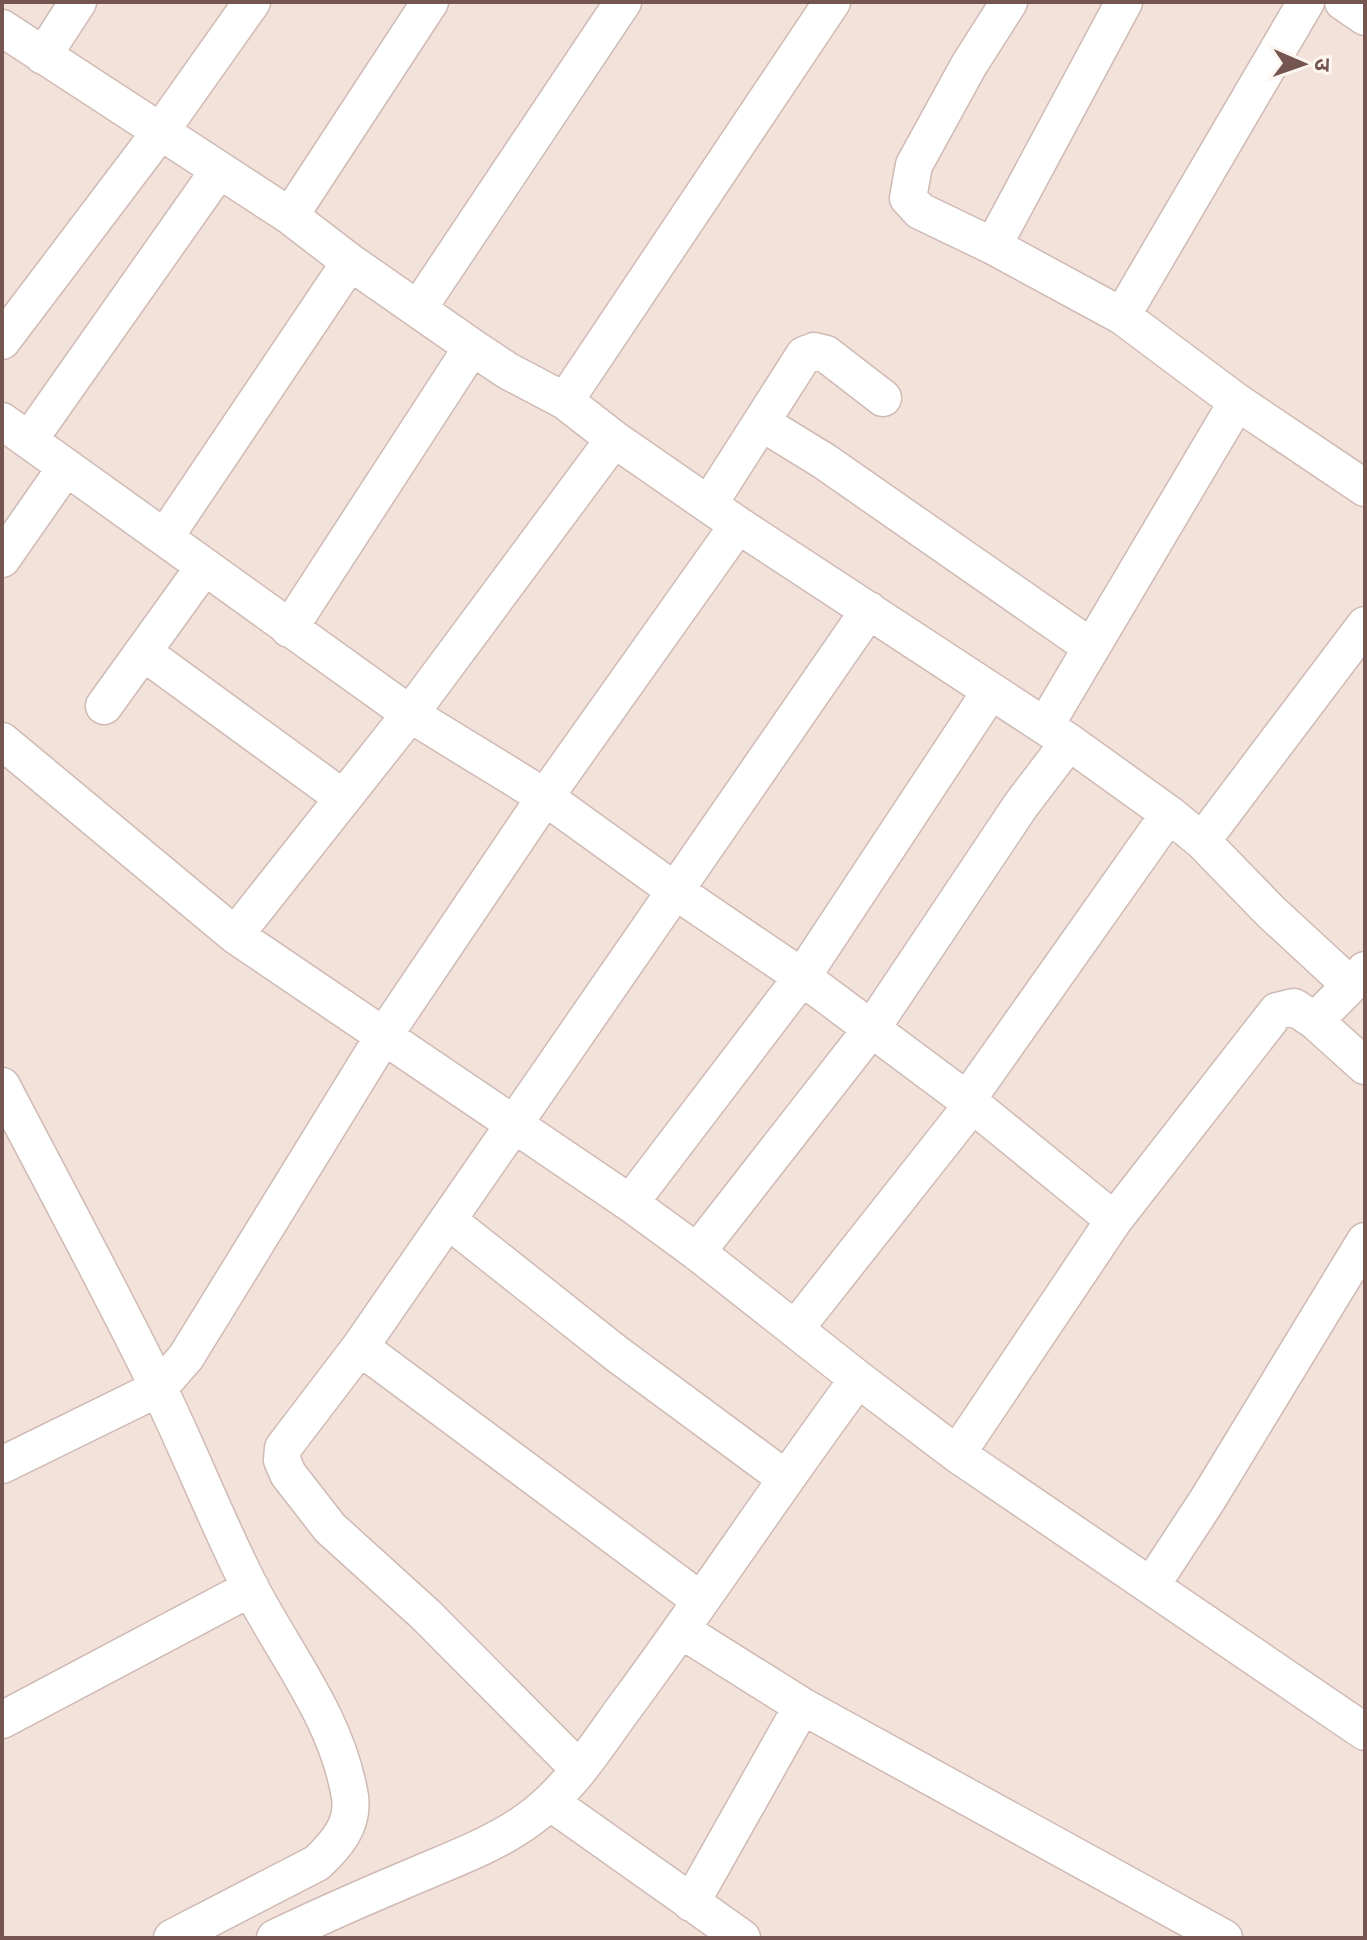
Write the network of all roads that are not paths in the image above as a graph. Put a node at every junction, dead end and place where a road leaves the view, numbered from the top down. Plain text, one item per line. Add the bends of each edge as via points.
1 (78, 2) edge
2 (252, 2) edge
3 (430, 2) edge
4 (623, 2) edge
5 (832, 2) edge
6 (1009, 2) edge
7 (1124, 2) edge
8 (1306, 2) edge
9 (1343, 2) edge
10 (1365, 17) edge
11 (2, 28) edge
12 (43, 56) junction
13 (160, 132) junction
14 (219, 170) junction
15 (290, 216) junction
16 (993, 246) junction
17 (350, 262) junction
18 (418, 309) junction
19 (1122, 316) junction
20 (2, 341) edge
21 (472, 347) junction
22 (883, 398) dead end
23 (565, 401) junction
24 (1237, 402) junction
25 (762, 423) junction
26 (15, 431) edge
27 (614, 439) junction
28 (66, 467) junction
29 (1365, 488) edge
30 (709, 504) junction
31 (738, 525) junction
32 (165, 537) junction
33 (2, 559) edge
34 (204, 567) junction
35 (869, 610) junction
36 (1365, 625) edge
37 (289, 629) junction
38 (1091, 647) junction
39 (143, 652) junction
40 (990, 692) junction
41 (104, 706) dead end
42 (410, 714) junction
43 (1057, 734) junction
44 (2, 741) edge
45 (545, 797) junction
46 (343, 798) junction
47 (1169, 814) junction
48 (1202, 841) junction
49 (674, 890) junction
50 (235, 935) junction
51 (802, 977) junction
52 (1357, 977) edge
53 (1315, 1021) junction
54 (872, 1028) junction
55 (383, 1037) junction
56 (1365, 1066) edge
57 (2, 1086) edge
58 (970, 1102) junction
59 (512, 1123) junction
60 (12, 1130) edge
61 (630, 1203) junction
62 (1114, 1220) junction
63 (449, 1221) junction
64 (1365, 1241) edge
65 (697, 1252) junction
66 (795, 1329) junction
67 (360, 1347) junction
68 (858, 1379) junction
69 (159, 1388) junction
70 (957, 1454) junction
71 (2, 1465) edge
72 (785, 1478) junction
73 (1151, 1586) junction
74 (251, 1588) junction
75 (690, 1615) junction
76 (802, 1706) junction
77 (2, 1720) edge
78 (1365, 1732) edge
79 (579, 1769) junction
80 (550, 1802) junction
81 (713, 1925) edge
82 (331, 1926) edge
83 (172, 1938) edge
84 (275, 1938) edge
85 (1224, 1938) edge

1 - 12 street
2 - 13 street
3 - 15 street
4 - 18 street
5 - 23 street
6 - 16 street via 969,65 908,185 908,198 920,211
7 - 16 street
8 - 19 street
9 - 10 street
11 - 12 street
12 - 13 street
13 - 14 street
13 - 20 street
14 - 15 street
14 - 26 street
15 - 17 street
16 - 19 street
17 - 18 street
17 - 32 street
18 - 21 street
19 - 24 street
21 - 23 street
21 - 37 street
22 - 25 street via 826,354 814,351 804,355
23 - 27 street
24 - 29 street
24 - 38 street
25 - 30 street
25 - 38 street
26 - 28 street
27 - 30 street
27 - 42 street
28 - 32 street
28 - 33 street
30 - 31 street
31 - 35 street
31 - 45 street
32 - 34 street
34 - 37 street
34 - 39 street
35 - 40 street
35 - 49 street
36 - 48 street
37 - 42 street
38 - 43 street
39 - 41 street
39 - 46 street
40 - 43 street
40 - 51 street
42 - 45 street
42 - 46 street
43 - 47 street
43 - 54 street via 1021,805
44 - 50 street
45 - 49 street
45 - 55 street
46 - 50 street
47 - 48 street
47 - 58 street
48 - 52 street via 1271,912
49 - 51 street
49 - 59 street
50 - 55 street
51 - 54 street
51 - 61 street
52 - 53 street
53 - 56 street
53 - 62 street via 1294,1007 1277,1011
54 - 58 street
54 - 65 street
55 - 59 street
55 - 69 street via 186,1357
57 - 60 street
58 - 62 street
58 - 66 street
59 - 61 street
59 - 63 street
60 - 69 street
61 - 65 street
62 - 70 street
63 - 67 street
63 - 72 street
64 - 73 street
65 - 66 street
66 - 68 street
67 - 75 street
67 - 79 street via 283,1448 288,1474 330,1528 426,1615
68 - 70 street
68 - 72 street
69 - 71 street
69 - 74 street
70 - 73 street
72 - 75 street
73 - 78 street
74 - 77 street
74 - 83 street via 330,1727 350,1798 349,1821 336,1845 317,1863
75 - 76 street
75 - 79 street
76 - 81 street
76 - 85 street
79 - 80 street
80 - 81 street
80 - 82 street via 487,1845
82 - 84 street

